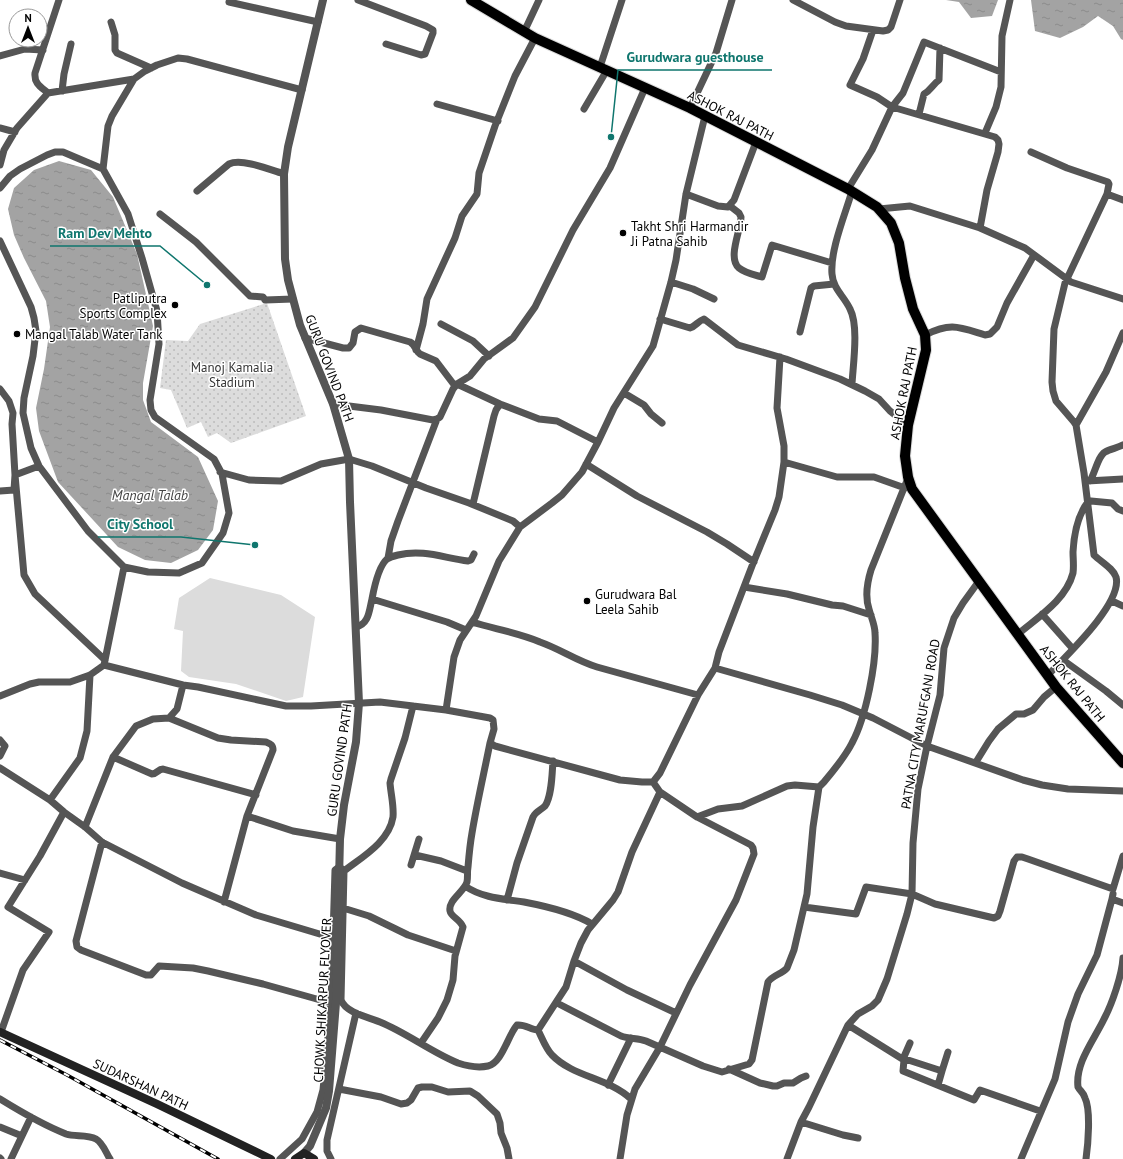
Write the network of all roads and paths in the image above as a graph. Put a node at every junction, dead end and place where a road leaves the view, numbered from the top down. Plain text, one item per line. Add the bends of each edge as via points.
1 (59, 0) edge
2 (323, 0) edge
3 (358, 0) edge
4 (471, 0) edge
5 (539, 0) edge
6 (622, 0) edge
7 (732, 0) edge
8 (793, 0) edge
9 (900, 0) edge
10 (1010, 0) edge
11 (229, 2) dead end
12 (111, 22) dead end
13 (318, 22) junction
14 (873, 30) junction
15 (524, 32) junction
16 (535, 38) junction
17 (71, 44) dead end
18 (386, 44) dead end
19 (940, 48) junction
20 (43, 50) junction
21 (0, 56) edge
22 (151, 68) junction
23 (604, 68) junction
24 (1001, 72) junction
25 (134, 79) junction
26 (645, 88) junction
27 (302, 90) junction
28 (62, 91) junction
29 (48, 93) junction
30 (436, 104) dead end
31 (892, 107) junction
32 (690, 108) junction
33 (584, 109) dead end
34 (919, 114) junction
35 (705, 116) junction
36 (498, 121) junction
37 (0, 128) edge
38 (15, 132) junction
39 (985, 133) junction
40 (756, 142) junction
41 (2, 151) edge
42 (1030, 152) dead end
43 (0, 165) edge
44 (103, 169) junction
45 (284, 174) junction
46 (0, 188) edge
47 (850, 190) junction
48 (197, 191) dead end
49 (686, 194) junction
50 (1107, 194) junction
51 (1123, 200) edge
52 (730, 206) junction
53 (879, 209) junction
54 (160, 214) dead end
55 (980, 228) junction
56 (0, 241) edge
57 (1034, 255) junction
58 (832, 263) junction
59 (1067, 279) junction
60 (671, 282) junction
61 (834, 284) junction
62 (293, 299) junction
63 (714, 299) dead end
64 (1123, 299) edge
65 (660, 319) junction
66 (441, 324) dead end
67 (800, 332) dead end
68 (1123, 333) edge
69 (925, 335) junction
70 (305, 338) junction
71 (416, 350) junction
72 (489, 356) junction
73 (780, 357) junction
74 (852, 384) junction
75 (456, 385) junction
76 (0, 389) edge
77 (624, 393) junction
78 (333, 404) junction
79 (500, 404) junction
80 (437, 419) junction
81 (662, 423) dead end
82 (1076, 425) junction
83 (908, 426) junction
84 (598, 442) junction
85 (1123, 445) edge
86 (349, 459) junction
87 (784, 462) junction
88 (586, 464) junction
89 (39, 466) junction
90 (220, 472) junction
91 (15, 474) junction
92 (908, 477) junction
93 (1123, 480) edge
94 (1088, 481) junction
95 (412, 483) junction
96 (905, 488) junction
97 (0, 491) edge
98 (1088, 502) junction
99 (474, 504) junction
100 (1123, 511) edge
101 (520, 527) junction
102 (474, 554) dead end
103 (388, 558) junction
104 (754, 562) junction
105 (124, 567) junction
106 (1119, 576) edge
107 (979, 581) junction
108 (744, 587) junction
109 (372, 599) junction
110 (1112, 601) junction
111 (1123, 606) edge
112 (1042, 614) junction
113 (871, 615) junction
114 (472, 622) junction
115 (356, 627) junction
116 (466, 630) junction
117 (1018, 634) junction
118 (1073, 649) junction
119 (1063, 660) junction
120 (105, 663) junction
121 (715, 668) junction
122 (90, 675) junction
123 (1048, 675) junction
124 (183, 685) junction
125 (1056, 687) junction
126 (698, 695) junction
127 (0, 696) edge
128 (359, 703) junction
129 (1123, 705) edge
130 (414, 706) junction
131 (446, 710) junction
132 (864, 715) junction
133 (169, 718) junction
134 (0, 740) edge
135 (490, 743) junction
136 (926, 746) junction
137 (0, 756) edge
138 (113, 757) junction
139 (553, 761) junction
140 (976, 762) junction
141 (1123, 763) edge
142 (0, 768) edge
143 (653, 782) junction
144 (819, 787) junction
145 (1123, 791) edge
146 (660, 792) junction
147 (256, 795) junction
148 (50, 800) junction
149 (64, 812) junction
150 (247, 816) junction
151 (697, 817) junction
152 (85, 827) junction
153 (340, 839) junction
154 (419, 839) dead end
155 (102, 842) junction
156 (415, 855) junction
157 (1123, 856) edge
158 (412, 865) dead end
159 (341, 869) junction
160 (467, 870) junction
161 (0, 873) edge
162 (25, 880) junction
163 (465, 886) junction
164 (1114, 889) junction
165 (912, 894) junction
166 (1112, 899) junction
167 (507, 900) junction
168 (224, 902) junction
169 (1123, 903) edge
170 (804, 907) junction
171 (343, 908) junction
172 (592, 924) junction
173 (333, 938) junction
174 (456, 951) junction
175 (1123, 958) edge
176 (574, 961) junction
177 (331, 1003) junction
178 (556, 1003) junction
179 (676, 1012) junction
180 (356, 1013) junction
181 (848, 1025) junction
182 (538, 1030) junction
183 (0, 1032) edge
184 (631, 1038) junction
185 (421, 1043) junction
186 (910, 1044) dead end
187 (660, 1048) junction
188 (948, 1052) dead end
189 (902, 1059) junction
190 (729, 1069) junction
191 (942, 1071) junction
192 (806, 1076) dead end
193 (608, 1085) junction
194 (938, 1085) junction
195 (339, 1089) junction
196 (0, 1099) edge
197 (631, 1099) junction
198 (1040, 1111) junction
199 (31, 1117) junction
200 (801, 1122) junction
201 (0, 1127) edge
202 (22, 1136) junction
203 (858, 1138) dead end
204 (304, 1153) junction
205 (11, 1159) edge
206 (110, 1159) edge
207 (271, 1159) edge
208 (280, 1159) edge
209 (295, 1159) edge
210 (314, 1159) edge
211 (331, 1159) edge
212 (509, 1159) edge
213 (620, 1159) edge
214 (787, 1159) edge
215 (1021, 1159) edge
216 (1086, 1159) edge

1 - 20 street
2 - 13 street, GURU GOVIND PATH
3 - 18 street via 433,30 425,54
4 - 15 main road, ASHOK RAJ PATH
5 - 15 street
6 - 23 street
7 - 32 street via 716,53
8 - 14 street via 835,22
9 - 14 street via 891,27 883,31
10 - 24 street via 1002,36
11 - 13 street
12 - 22 street via 117,53
13 - 27 street, GURU GOVIND PATH
14 - 31 street via 850,85
15 - 16 main road, ASHOK RAJ PATH
16 - 23 main road, ASHOK RAJ PATH
16 - 36 street via 515,76
17 - 28 street
19 - 24 street
19 - 31 street via 924,42 903,93
19 - 34 street via 939,80 924,94
20 - 21 street via 25,49
20 - 29 street via 35,79 36,84
22 - 25 street
22 - 27 street via 173,59 188,59
23 - 26 main road, ASHOK RAJ PATH
23 - 33 street
24 - 39 street via 996,107
25 - 28 street
25 - 44 street via 108,126
26 - 32 main road, ASHOK RAJ PATH
26 - 72 street via 610,168 573,230 540,299 513,338
27 - 45 street, GURU GOVIND PATH
28 - 29 street
29 - 38 street
30 - 36 street
31 - 34 street
31 - 47 street
32 - 35 main road, ASHOK RAJ PATH
34 - 39 street
35 - 40 main road, ASHOK RAJ PATH
35 - 49 street
36 - 71 street via 479,173 477,194 462,216 455,238 427,299
37 - 38 street
38 - 41 street
39 - 55 street via 995,137 999,144
40 - 47 main road, ASHOK RAJ PATH
40 - 52 street
41 - 43 street
42 - 50 street via 1108,182
44 - 46 street via 63,152 54,152 20,169
44 - 90 street via 128,214 157,311 159,344 150,400 151,410 155,417 214,459
45 - 48 street via 236,162 229,164
45 - 62 street, GURU GOVIND PATH via 285,259
47 - 53 main road, ASHOK RAJ PATH
47 - 58 street
49 - 52 street via 725,208
49 - 60 street
50 - 51 street
50 - 59 street
52 - 58 street via 741,217 734,253 735,264 739,269 762,277 772,245
53 - 55 street via 910,206
53 - 69 main road, ASHOK RAJ PATH via 891,223 899,243 913,309
54 - 62 street via 196,242 250,296 263,297 265,300
55 - 57 street via 1025,248
56 - 89 street via 34,318 36,331 23,413
57 - 59 street
57 - 69 street via 1007,302 997,327 990,334 952,326
58 - 61 street
59 - 64 street
59 - 82 street via 1054,329 1052,382 1056,401
60 - 63 street
60 - 65 street
61 - 67 street via 811,288
61 - 74 street via 851,309 853,320 855,345
62 - 70 street, GURU GOVIND PATH
65 - 73 street via 690,328 704,319 738,345
65 - 77 street via 653,346
66 - 72 street via 473,341
68 - 82 street via 1106,372
69 - 83 main road, ASHOK RAJ PATH via 926,350
70 - 71 street via 349,348 355,332 361,328 410,342 415,345
70 - 78 street, GURU GOVIND PATH
71 - 75 street via 436,361
72 - 75 street via 470,376
73 - 74 street
73 - 87 street via 777,408 784,446
74 - 83 street via 879,399
75 - 79 street
75 - 80 street
76 - 91 street via 9,401 13,413
77 - 81 street via 644,405
77 - 84 street
78 - 80 street
78 - 86 street, GURU GOVIND PATH
79 - 84 street via 539,419 557,420
79 - 99 street via 494,416
80 - 95 street
82 - 94 street
83 - 92 main road, ASHOK RAJ PATH via 905,456
84 - 88 street
85 - 94 street via 1100,456 1096,470
86 - 90 street via 321,464 281,481 249,480
86 - 95 street
86 - 115 street, GURU GOVIND PATH
87 - 96 street via 837,478 874,478
87 - 104 street via 779,497
88 - 101 street via 562,495
88 - 104 street via 650,504 707,532
89 - 91 street
89 - 105 street via 88,531
90 - 105 street via 229,513 223,533 202,563 179,573 148,572
91 - 97 street via 14,490
91 - 120 street via 24,575 35,594
92 - 96 street
92 - 107 main road, ASHOK RAJ PATH via 915,494
93 - 94 street
94 - 98 street
95 - 99 street
95 - 103 street
96 - 113 street via 869,577 867,589
98 - 100 street via 1112,503
98 - 106 street via 1094,555
98 - 112 street via 1080,513 1075,532 1073,571 1070,580 1060,597
99 - 101 street via 513,521
101 - 114 street via 499,561
102 - 103 street via 468,561 425,552
103 - 109 street via 380,570
104 - 108 street
105 - 120 street
106 - 110 street
107 - 117 main road, ASHOK RAJ PATH
107 - 136 street, PATNA CITY MARUFGANJ ROAD via 963,603 949,630 944,648 938,706
108 - 113 street via 843,606
108 - 121 street
109 - 115 street via 365,623
109 - 116 street
110 - 111 street
110 - 118 street via 1095,626
112 - 117 street
112 - 118 street
113 - 132 street via 875,629 875,651
114 - 116 street
114 - 126 street via 539,641 587,664
115 - 128 street, GURU GOVIND PATH
116 - 131 street via 454,656
117 - 123 main road, ASHOK RAJ PATH
118 - 119 street
119 - 123 street
119 - 129 street
120 - 122 street
120 - 124 street
121 - 126 street
121 - 132 street via 820,698
122 - 127 street via 70,682 35,683
122 - 148 street via 87,731 80,758
123 - 125 main road, ASHOK RAJ PATH
124 - 128 street via 198,686 286,706
124 - 133 street via 177,709
125 - 140 street via 1033,710 1016,714 998,729
125 - 141 main road, ASHOK RAJ PATH
126 - 143 street via 660,773
128 - 130 street via 380,702
128 - 153 street, GURU GOVIND PATH via 356,742
130 - 131 street
130 - 159 street via 390,784 393,812 391,824 377,846
131 - 135 street via 493,720 494,730
132 - 136 street
132 - 144 street via 852,743
133 - 138 street via 153,719 136,726
133 - 147 street via 218,738 271,743 273,750
134 - 137 street via 5,746
135 - 139 street
135 - 160 street
136 - 140 street
136 - 165 street, PATNA CITY MARUFGANJ ROAD via 918,789
138 - 147 street via 152,774 163,769
138 - 152 street
139 - 143 street via 620,780
139 - 167 street via 549,795 544,806 533,816
140 - 145 street via 1042,785 1068,789
142 - 148 street
143 - 146 street
144 - 151 street via 787,786 742,806
144 - 170 street
146 - 151 street
146 - 172 street via 632,852 618,892
147 - 150 street
148 - 149 street
149 - 152 street
149 - 162 street
150 - 153 street via 293,831
150 - 168 street
151 - 179 street via 751,845 754,854 736,900
152 - 155 street
153 - 159 street, GURU GOVIND PATH
154 - 156 street
155 - 168 street
155 - 177 street via 76,941 77,947 81,950 146,975 151,975 159,966 193,968
156 - 158 street
156 - 160 street
157 - 164 street
159 - 171 street
159 - 173 street via 335,870
159 - 204 street, CHOWK SHIKARPUR FLYOVER via 336,1003 329,1091 326,1108 310,1146
160 - 163 street
161 - 162 street
162 - 183 street via 8,907 50,932 23,970
163 - 167 street via 485,896
163 - 174 street via 450,907 452,915 463,927
164 - 165 street via 1022,856 1014,861 1000,911 994,918 935,904
164 - 166 street
165 - 170 street via 866,888 856,914
165 - 181 street, PATNA CITY MARUFGANJ ROAD via 882,994 872,1006 858,1014
166 - 169 street
166 - 198 street via 1100,945 1078,994 1068,1022 1054,1079
167 - 172 street via 571,914
168 - 173 street via 256,915
170 - 190 street via 787,968 771,979 766,988 752,1060 746,1066
171 - 174 street via 369,916 408,935
171 - 180 street via 341,1000 344,1006
172 - 176 street
173 - 177 street
174 - 185 street via 453,980 447,1000 441,1014
175 - 216 street via 1110,1006 1084,1057 1078,1078 1078,1087 1087,1104
176 - 178 street via 569,980
176 - 179 street via 643,998
177 - 208 street via 323,1090 317,1112 302,1140
178 - 182 street
178 - 184 street via 613,1032
179 - 187 street
180 - 185 street via 381,1022
180 - 195 street
181 - 189 street
181 - 200 street, PATNA CITY MARUFGANJ ROAD
182 - 185 street via 518,1025 497,1061 488,1066 459,1063
182 - 193 street via 556,1059
183 - 207 main road, SUDARSHAN PATH
184 - 187 street via 646,1040
184 - 193 street
186 - 189 street
187 - 190 street via 722,1072
187 - 197 street
188 - 191 street
189 - 191 street
189 - 194 street via 903,1071
190 - 192 street via 754,1081 773,1086 793,1083
191 - 194 street
193 - 197 street via 625,1093
194 - 198 street via 974,1100 980,1090
195 - 211 street via 327,1140 327,1151
195 - 212 street via 381,1097 401,1104 411,1100 418,1088 422,1087 448,1092 470,1091 497,1114
196 - 199 street
197 - 213 street via 626,1115
198 - 215 street
199 - 202 street
199 - 206 street via 66,1134 96,1139
200 - 203 street via 843,1136
200 - 214 street, PATNA CITY MARUFGANJ ROAD
201 - 202 street
202 - 205 street
204 - 209 main road, CHOWK SHIKARPUR FLYOVER
204 - 210 main road

